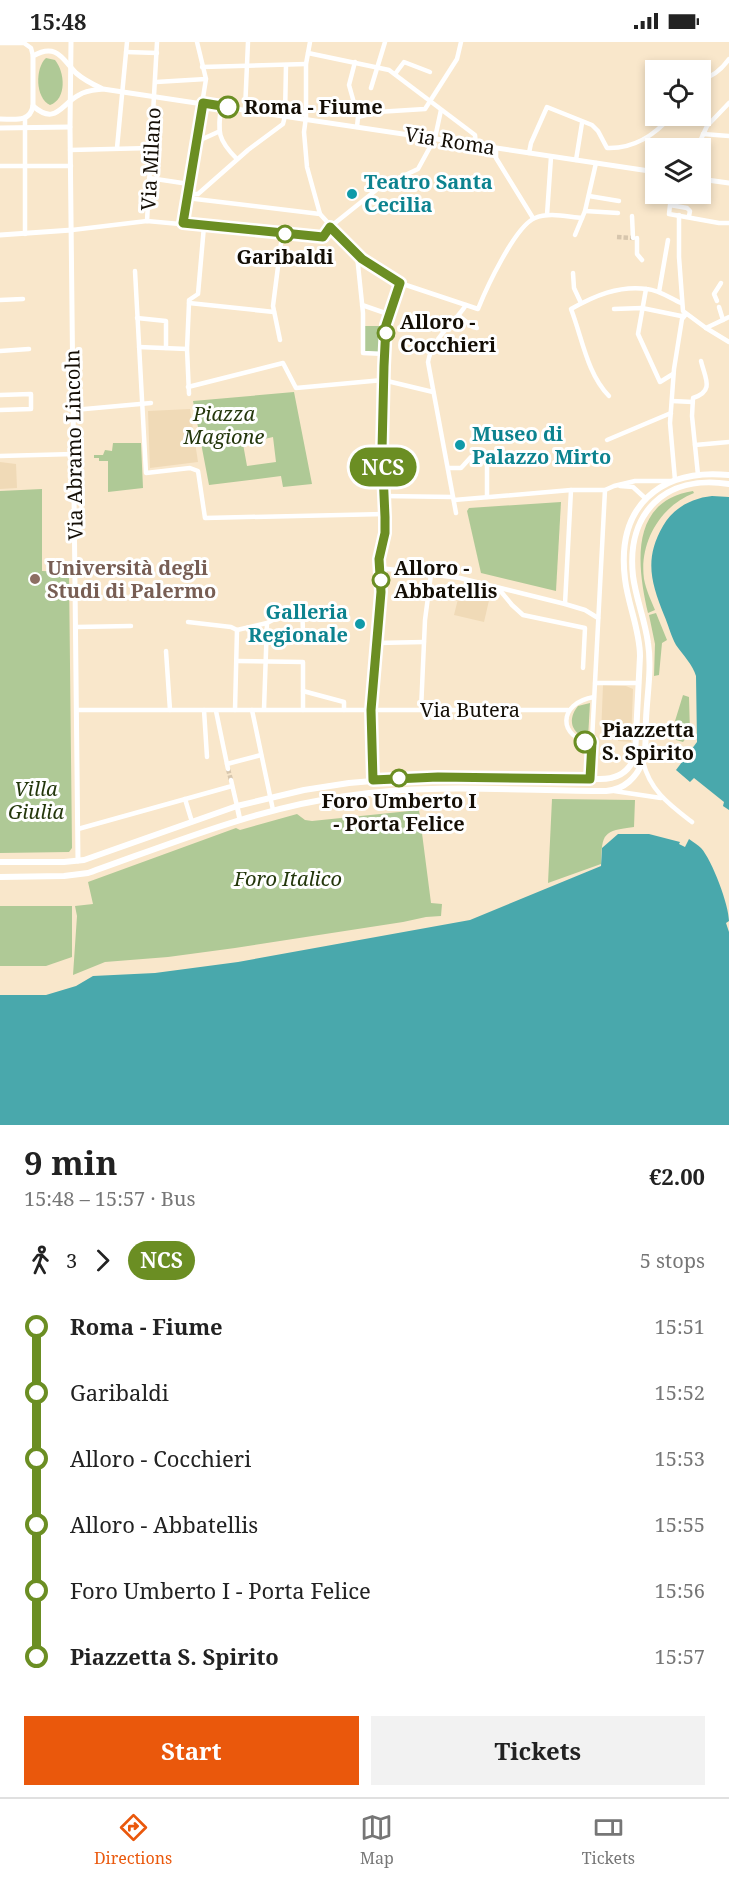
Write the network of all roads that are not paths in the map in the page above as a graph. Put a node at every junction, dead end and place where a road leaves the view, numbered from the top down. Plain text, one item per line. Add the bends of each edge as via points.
1 (20, 42) edge
2 (71, 42) edge
3 (127, 42) edge
4 (157, 42) edge
5 (197, 42) edge
6 (248, 42) edge
7 (310, 42) edge
8 (385, 42) edge
9 (461, 42) edge
10 (0, 43) edge
11 (52, 44) edge
12 (126, 52) junction
13 (157, 53) junction
14 (308, 53) junction
15 (33, 56) junction
16 (729, 59) edge
17 (355, 62) junction
18 (306, 64) junction
19 (286, 65) junction
20 (247, 66) junction
21 (70, 67) junction
22 (202, 67) junction
23 (378, 67) junction
24 (430, 72) dead end
25 (395, 74) junction
26 (711, 76) edge
27 (206, 79) junction
28 (156, 82) junction
29 (371, 88) dead end
30 (103, 89) junction
31 (122, 92) junction
32 (154, 96) junction
33 (70, 101) junction
34 (203, 103) junction
35 (430, 103) junction
36 (729, 103) edge
37 (33, 106) junction
38 (221, 106) junction
39 (245, 110) junction
40 (441, 110) junction
41 (285, 116) junction
42 (358, 117) junction
43 (25, 118) junction
44 (0, 119) edge
45 (306, 119) junction
46 (582, 123) junction
47 (663, 126) edge
48 (70, 127) junction
49 (357, 127) junction
50 (0, 128) edge
51 (25, 128) junction
52 (218, 132) junction
53 (703, 134) junction
54 (729, 136) edge
55 (435, 138) junction
56 (701, 138) edge
57 (196, 142) junction
58 (476, 145) junction
59 (151, 147) junction
60 (117, 148) junction
61 (496, 148) junction
62 (70, 150) junction
63 (529, 153) junction
64 (551, 157) junction
65 (237, 159) junction
66 (576, 160) junction
67 (596, 163) junction
68 (0, 166) edge
69 (24, 166) junction
70 (71, 166) junction
71 (645, 170) edge
72 (149, 178) junction
73 (711, 181) edge
74 (729, 183) edge
75 (189, 184) junction
76 (187, 196) junction
77 (589, 196) junction
78 (619, 201) dead end
79 (585, 211) junction
80 (618, 213) dead end
81 (320, 214) junction
82 (547, 215) junction
83 (679, 215) junction
84 (632, 216) dead end
85 (689, 216) junction
86 (533, 218) junction
87 (582, 218) junction
88 (147, 222) junction
89 (183, 223) junction
90 (729, 224) edge
91 (204, 226) junction
92 (330, 227) junction
93 (72, 230) junction
94 (25, 234) junction
95 (0, 235) edge
96 (575, 235) dead end
97 (281, 238) junction
98 (668, 240) dead end
99 (667, 253) junction
100 (679, 253) junction
101 (357, 255) junction
102 (642, 260) dead end
103 (135, 271) dead end
104 (573, 273) dead end
105 (400, 283) junction
106 (721, 283) dead end
107 (646, 289) junction
108 (659, 292) junction
109 (22, 299) dead end
110 (0, 300) edge
111 (681, 301) junction
112 (189, 303) junction
113 (581, 303) junction
114 (362, 305) junction
115 (466, 305) junction
116 (642, 308) junction
117 (614, 309) dead end
118 (274, 312) junction
119 (388, 314) junction
120 (459, 316) junction
121 (686, 317) junction
122 (137, 318) junction
123 (726, 318) edge
124 (477, 328) dead end
125 (706, 328) junction
126 (280, 340) dead end
127 (729, 342) edge
128 (166, 348) junction
129 (187, 349) junction
130 (29, 350) dead end
131 (139, 350) junction
132 (0, 351) edge
133 (385, 354) junction
134 (701, 361) dead end
135 (673, 374) junction
136 (383, 380) junction
137 (188, 387) junction
138 (433, 392) junction
139 (189, 394) dead end
140 (0, 395) edge
141 (609, 396) dead end
142 (672, 401) junction
143 (693, 402) junction
144 (151, 403) dead end
145 (142, 404) junction
146 (0, 410) edge
147 (74, 410) junction
148 (671, 413) junction
149 (607, 440) dead end
150 (729, 442) edge
151 (695, 445) junction
152 (74, 454) junction
153 (0, 456) edge
154 (449, 468) junction
155 (698, 475) junction
156 (729, 475) edge
157 (673, 480) junction
158 (729, 484) edge
159 (614, 486) junction
160 (571, 490) junction
161 (604, 490) junction
162 (384, 496) junction
163 (487, 497) junction
164 (645, 498) junction
165 (453, 499) junction
166 (456, 513) dead end
167 (385, 514) junction
168 (380, 568) junction
169 (431, 574) junction
170 (497, 587) junction
171 (566, 604) junction
172 (598, 618) junction
173 (188, 622) dead end
174 (267, 623) junction
175 (130, 626) dead end
176 (76, 627) junction
177 (237, 630) junction
178 (303, 632) dead end
179 (424, 642) junction
180 (377, 643) junction
181 (166, 651) dead end
182 (237, 661) junction
183 (265, 662) junction
184 (583, 668) dead end
185 (595, 683) junction
186 (639, 683) junction
187 (303, 691) junction
188 (594, 697) junction
189 (264, 709) junction
190 (77, 710) junction
191 (170, 710) junction
192 (204, 710) junction
193 (235, 710) junction
194 (252, 710) junction
195 (303, 710) junction
196 (344, 710) junction
197 (371, 710) junction
198 (421, 710) junction
199 (568, 710) junction
200 (216, 711) junction
201 (592, 742) junction
202 (261, 755) junction
203 (207, 757) dead end
204 (643, 761) junction
205 (482, 778) junction
206 (588, 779) junction
207 (373, 780) junction
208 (481, 790) junction
209 (610, 791) junction
210 (374, 792) junction
211 (270, 798) junction
212 (661, 798) junction
213 (185, 799) junction
214 (237, 806) junction
215 (273, 810) junction
216 (240, 820) junction
217 (192, 822) junction
218 (692, 822) dead end
219 (78, 829) junction
220 (78, 861) junction
221 (0, 862) edge
222 (0, 877) edge

1 - 10 street
1 - 15 street via 29,45
2 - 21 street, Via Abramo Lincoln
3 - 12 street
4 - 13 street, Via Milano
5 - 22 street
6 - 20 street
7 - 14 street
8 - 23 street
9 - 35 street via 457,59
11 - 15 street
11 - 21 street via 63,53
12 - 13 street
12 - 31 street
13 - 28 street, Via Milano
14 - 17 street
14 - 18 street
15 - 37 street
16 - 26 street
17 - 23 street
17 - 42 street via 350,93
18 - 19 street
18 - 45 street
19 - 20 street
19 - 41 street
20 - 22 street
20 - 39 street
21 - 30 street via 81,78
21 - 33 street, Via Abramo Lincoln
22 - 27 street
23 - 25 street
23 - 29 street
24 - 25 street via 404,62
25 - 35 street
27 - 28 street
27 - 34 street
28 - 32 street, Via Milano
30 - 31 street, Via Roma
30 - 33 street via 88,91
31 - 32 street, Via Roma
31 - 60 street
32 - 34 street, Via Roma
32 - 59 street, Via Milano
33 - 37 street via 53,114
33 - 48 street, Via Abramo Lincoln
34 - 38 street, Via Roma
34 - 57 street
35 - 40 street
35 - 42 street via 425,109
36 - 53 street
37 - 43 street
38 - 39 street, Via Roma
38 - 52 street
39 - 41 street, Via Roma
40 - 55 street
40 - 58 street via 475,135
41 - 45 street, Via Roma
41 - 65 street via 283,124
42 - 49 street
43 - 44 street
43 - 51 street
45 - 49 street, Via Roma
45 - 81 street via 307,167
46 - 47 street via 598,131 607,148 621,149
46 - 63 street via 547,107
46 - 66 street
48 - 51 street
48 - 62 street, Via Abramo Lincoln
49 - 55 street, Via Roma
50 - 51 street
51 - 69 street
52 - 57 street
52 - 65 street
53 - 54 street
53 - 56 street
55 - 58 street, Via Roma
55 - 92 street via 418,169 380,187
57 - 75 street
58 - 61 street, Via Roma
59 - 60 street
59 - 72 street, Via Milano
60 - 62 street
61 - 63 street, Via Roma
61 - 86 street via 496,158
62 - 70 street, Via Abramo Lincoln
63 - 64 street, Via Roma
64 - 66 street, Via Roma
64 - 82 street
65 - 76 street via 198,195
66 - 67 street, Via Roma
67 - 71 street, Via Roma
67 - 77 street
68 - 69 street
69 - 70 street
69 - 94 street
70 - 93 street, Via Abramo Lincoln
72 - 75 street
72 - 88 street, Via Milano
73 - 74 street
75 - 76 street
76 - 81 street
76 - 89 street
77 - 78 street
77 - 79 street
79 - 80 street
79 - 87 street
81 - 92 street
82 - 86 street
82 - 87 street
83 - 85 street
83 - 85 street via 669,214 670,206 687,208
83 - 100 street
84 - 102 street via 637,254
85 - 90 street
86 - 115 street via 507,251 478,309
87 - 96 street
88 - 89 street
88 - 93 street
89 - 91 street
91 - 97 street
91 - 112 street via 198,294
92 - 97 street via 323,237
92 - 101 street
93 - 94 street
93 - 147 street, Via Abramo Lincoln
94 - 95 street
97 - 118 street
98 - 99 street
99 - 100 street
99 - 108 street
100 - 111 street
101 - 105 street
101 - 114 street
103 - 122 street
104 - 113 street
105 - 115 street
105 - 119 street
106 - 123 street via 714,294
107 - 108 street
107 - 113 street via 600,293
107 - 116 street
108 - 111 street
109 - 110 street
111 - 121 street
112 - 118 street
112 - 129 street
113 - 141 street via 571,309 591,366
114 - 119 street
114 - 133 street via 363,353
115 - 120 street
116 - 117 street
116 - 121 street
116 - 135 street via 638,334 660,382
118 - 126 street
119 - 133 street
120 - 124 street
120 - 138 street via 430,349
121 - 125 street
121 - 135 street
122 - 128 street via 166,321
122 - 131 street
123 - 125 street
125 - 127 street
128 - 129 street
128 - 131 street
129 - 137 street
130 - 132 street
131 - 145 street
133 - 136 street
134 - 143 street via 706,391 693,398
135 - 142 street
136 - 137 street via 296,388 283,363
136 - 138 street
136 - 162 street
137 - 139 street
138 - 154 street
140 - 146 street via 31,394 31,409
142 - 143 street
142 - 148 street
143 - 151 street
144 - 145 street
145 - 147 street
145 - 167 street via 146,473 190,468 198,471 205,518
147 - 152 street, Via Abramo Lincoln
148 - 149 street
148 - 157 street
150 - 151 street
151 - 155 street
152 - 153 street
152 - 176 street, Via Abramo Lincoln
154 - 163 street via 461,468 471,458 487,460
154 - 165 street
155 - 156 main road
155 - 157 main road
157 - 159 street via 641,480
157 - 164 main road
158 - 204 main road via 673,490 651,506 636,530 633,576 649,648
159 - 161 street
159 - 164 street via 635,488
160 - 161 street
160 - 163 street
160 - 171 street
161 - 172 street
162 - 165 street
162 - 167 street
163 - 165 street
164 - 186 main road via 628,527 624,569 639,644
165 - 166 street
167 - 168 street
168 - 169 street
168 - 180 street
169 - 170 street
169 - 179 street
170 - 171 street
170 - 184 street via 523,615 585,628
171 - 172 street
172 - 185 street
173 - 177 street
174 - 177 street
174 - 178 street via 302,605
174 - 183 street
175 - 176 street
176 - 190 street, Via Abramo Lincoln
177 - 182 street
179 - 180 street
179 - 198 street
180 - 197 street
181 - 191 street
182 - 183 street
182 - 193 street
183 - 187 street via 303,662
183 - 189 street
185 - 186 street
185 - 188 street
186 - 206 main road via 633,762 619,776
187 - 195 street
187 - 196 street via 344,702
188 - 199 street
188 - 201 street
189 - 194 street, Via Butera
189 - 195 street, Via Butera
190 - 191 street, Via Butera
190 - 219 street, Via Abramo Lincoln
191 - 192 street, Via Butera
192 - 200 street, Via Butera
192 - 203 street
193 - 194 street, Via Butera
193 - 200 street, Via Butera
194 - 202 street
195 - 196 street, Via Butera
196 - 197 street, Via Butera
197 - 198 street, Via Butera
197 - 207 street
198 - 199 street, Via Butera
199 - 201 street via 567,725 572,733
200 - 202 street via 228,766
201 - 206 street
202 - 211 street
204 - 209 main road via 628,783
204 - 212 street
205 - 206 main road
205 - 207 main road
205 - 208 street
207 - 210 street
207 - 211 main road
208 - 209 main road
208 - 210 main road
209 - 212 street
210 - 215 main road
211 - 214 main road
211 - 215 street
212 - 218 street
213 - 214 street via 231,783
213 - 217 street
213 - 219 street
214 - 216 street
214 - 217 main road
215 - 216 main road
216 - 222 main road via 88,873
217 - 220 main road
219 - 220 street, Via Abramo Lincoln
220 - 221 main road

